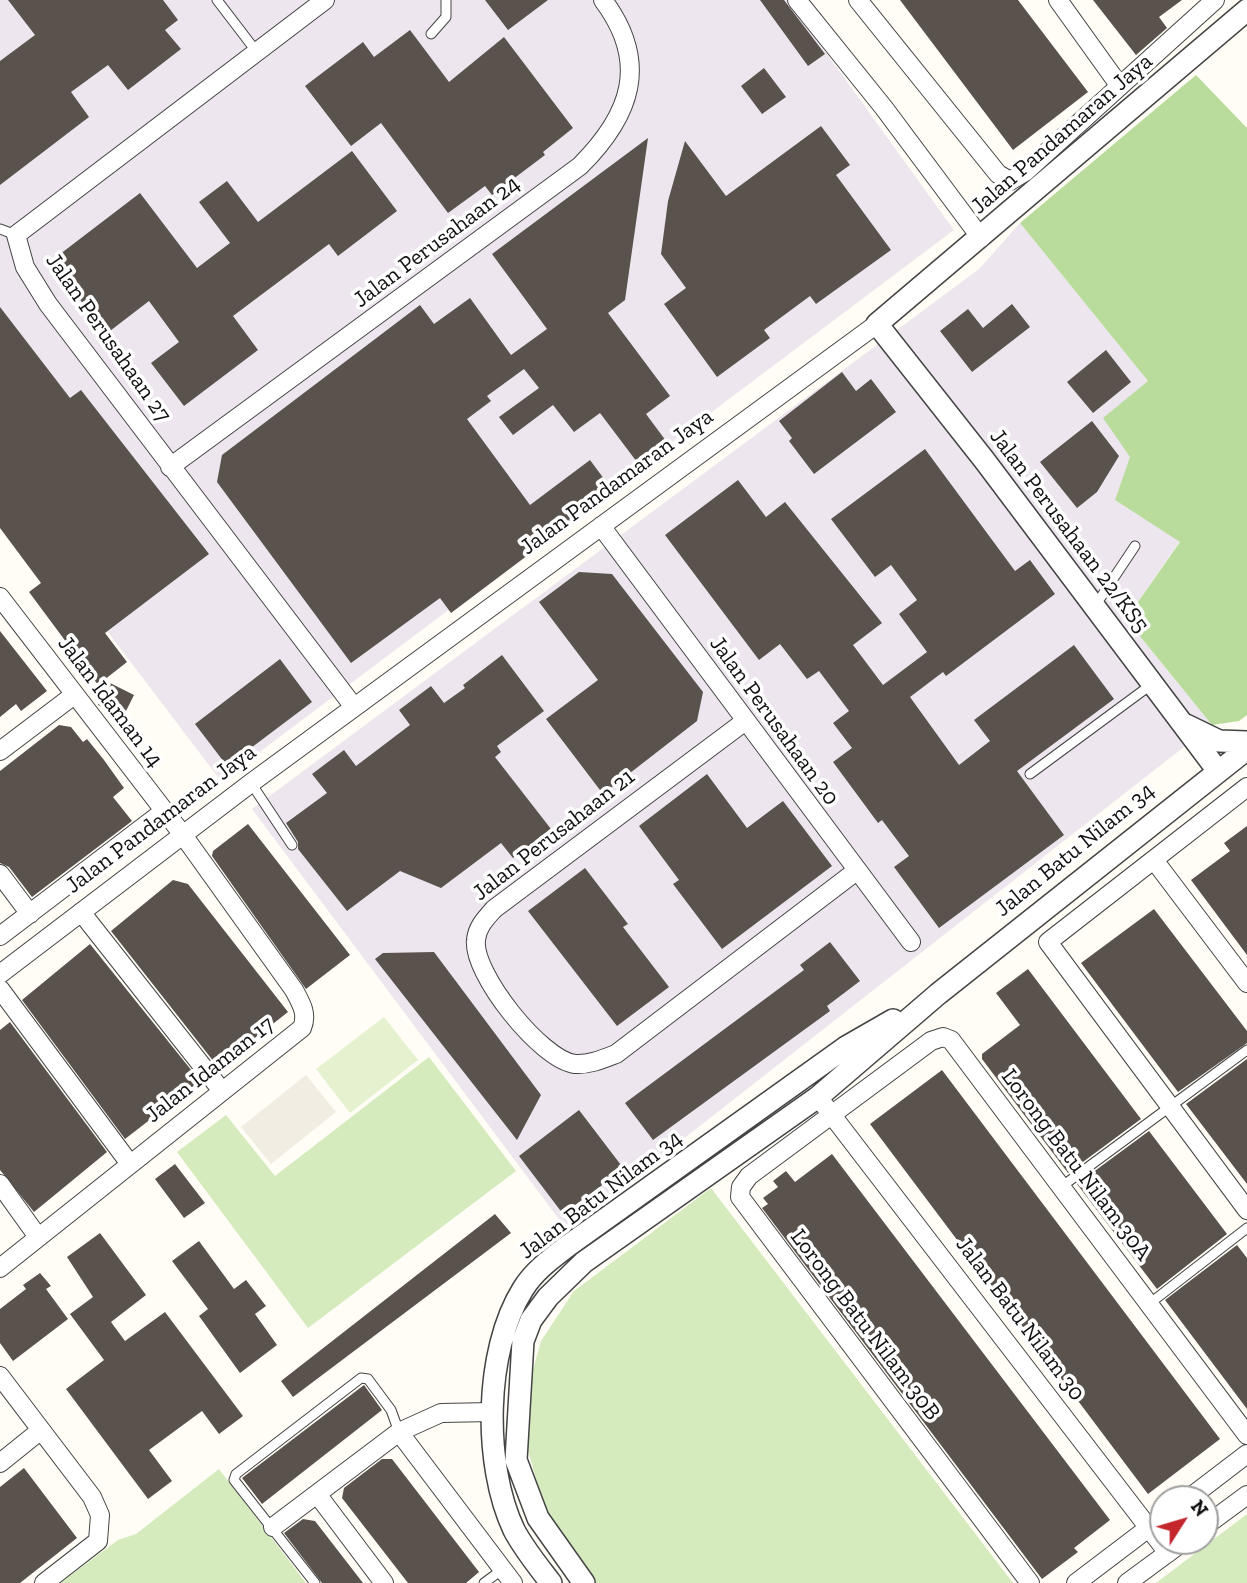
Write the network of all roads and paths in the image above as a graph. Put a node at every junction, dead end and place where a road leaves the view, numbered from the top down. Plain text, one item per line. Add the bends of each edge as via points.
1 (217, 0) edge
2 (325, 0) edge
3 (446, 0) edge
4 (603, 0) edge
5 (797, 0) edge
6 (858, 0) edge
7 (1058, 0) edge
8 (1216, 0) edge
9 (1247, 10) edge
10 (431, 34) dead end
11 (256, 51) junction
12 (1119, 85) junction
13 (8, 232) edge
14 (981, 238) junction
15 (877, 324) junction
16 (170, 467) junction
17 (601, 526) junction
18 (1135, 546) dead end
19 (0, 597) edge
20 (1093, 608) junction
21 (1152, 684) junction
22 (74, 695) junction
23 (354, 707) junction
24 (744, 722) junction
25 (1181, 723) junction
26 (1247, 741) edge
27 (1247, 749) edge
28 (0, 751) edge
29 (1218, 771) junction
30 (1030, 774) dead end
31 (251, 783) junction
32 (1247, 788) edge
33 (1179, 801) junction
34 (163, 811) junction
35 (183, 835) junction
36 (292, 845) dead end
37 (1154, 860) junction
38 (855, 872) junction
39 (0, 874) edge
40 (81, 912) junction
41 (30, 914) junction
42 (0, 936) edge
43 (911, 942) dead end
44 (0, 974) edge
45 (1247, 983) edge
46 (0, 989) edge
47 (938, 994) junction
48 (846, 1047) junction
49 (1247, 1050) edge
50 (222, 1091) junction
51 (818, 1097) junction
52 (1170, 1105) junction
53 (833, 1116) junction
54 (741, 1125) junction
55 (130, 1164) junction
56 (0, 1184) edge
57 (1061, 1187) junction
58 (1247, 1210) edge
59 (1247, 1228) edge
60 (38, 1237) junction
61 (0, 1268) edge
62 (1149, 1304) junction
63 (0, 1376) edge
64 (519, 1376) junction
65 (492, 1412) junction
66 (41, 1430) junction
67 (399, 1432) junction
68 (1247, 1435) edge
69 (1247, 1454) edge
70 (516, 1460) junction
71 (0, 1463) edge
72 (1206, 1485) edge
73 (317, 1494) junction
74 (1247, 1495) edge
75 (1149, 1513) edge
76 (1219, 1515) edge
77 (273, 1527) junction
78 (1149, 1527) edge
79 (1165, 1555) edge
80 (508, 1576) edge
81 (44, 1583) edge
82 (315, 1583) edge
83 (384, 1583) edge
84 (484, 1583) edge
85 (551, 1583) edge
86 (584, 1583) edge
87 (1030, 1583) edge
88 (1076, 1583) edge
89 (1128, 1583) edge

1 - 11 lane
2 - 11 street, Jalan Perusahaan 27
3 - 10 lane via 446,17
4 - 16 street, Jalan Perusahaan 24 via 620,27 630,59 621,115 599,148
5 - 14 street
6 - 12 street via 998,174 1010,181 1026,172
7 - 12 street
8 - 12 street
9 - 14 street, Jalan Pandamaran Jaya
11 - 13 street, Jalan Perusahaan 27
13 - 16 street, Jalan Perusahaan 27 via 48,304
14 - 15 street, Jalan Pandamaran Jaya
15 - 17 street, Jalan Pandamaran Jaya
15 - 20 street, Jalan Perusahaan 22/KS5
16 - 23 street, Jalan Perusahaan 27
17 - 23 street, Jalan Pandamaran Jaya
17 - 24 street, Jalan Perusahaan 20
18 - 20 lane
19 - 22 street, Jalan Idaman 14
20 - 21 street, Jalan Perusahaan 22/KS5
21 - 25 street, Jalan Perusahaan 22/KS5
21 - 30 lane
22 - 28 street
22 - 34 street, Jalan Idaman 14
23 - 31 street, Jalan Pandamaran Jaya
24 - 38 street, Jalan Perusahaan 20
24 - 38 street, Jalan Perusahaan 21 via 494,909 479,926 475,941 483,974 540,1047 575,1064 597,1061 616,1054
25 - 26 street via 1219,741
25 - 29 street, Jalan Perusahaan 22/KS5
25 - 33 street via 1194,765 1192,779
27 - 29 street, Jalan Batu Nilam 34
29 - 33 street, Jalan Batu Nilam 34
31 - 35 street, Jalan Pandamaran Jaya
31 - 36 lane
32 - 37 street
33 - 47 street, Jalan Batu Nilam 34
34 - 35 street, Jalan Idaman 14
34 - 41 street, Jalan Pandamaran Jaya
35 - 40 street, Jalan Pandamaran Jaya
35 - 50 street, Jalan Idaman 17 via 304,1008 302,1028
37 - 45 street
37 - 52 street via 1048,942
38 - 43 street, Jalan Perusahaan 20
39 - 41 street
40 - 44 street, Jalan Pandamaran Jaya
40 - 50 street
41 - 42 street, Jalan Pandamaran Jaya
46 - 55 street
47 - 48 street, Jalan Batu Nilam 34
47 - 51 street, Jalan Batu Nilam 34
48 - 51 street via 825,1073
48 - 54 street, Jalan Batu Nilam 34
49 - 52 lane
50 - 55 street, Jalan Idaman 17
51 - 53 street, Jalan Batu Nilam 30
51 - 54 street via 807,1087 799,1089
51 - 64 street, Jalan Batu Nilam 34 via 561,1282 531,1320
52 - 57 lane
52 - 58 street
53 - 57 street, Lorong Batu Nilam 30A via 931,1041 943,1037 951,1040
53 - 75 street, Jalan Batu Nilam 30
53 - 87 street, Lorong Batu Nilam 30B via 749,1176 740,1197
54 - 65 street, Jalan Batu Nilam 34 via 569,1245 525,1286 501,1342
55 - 60 street, Jalan Idaman 17
56 - 60 street
57 - 62 street, Lorong Batu Nilam 30A
59 - 62 lane
60 - 61 street, Jalan Idaman 17
62 - 68 street, Lorong Batu Nilam 30A
63 - 66 street
64 - 65 street
64 - 70 street, Jalan Batu Nilam 34
65 - 67 street via 441,1413
65 - 70 street
65 - 85 street, Jalan Batu Nilam 34 via 493,1441 508,1514
66 - 71 street
66 - 81 street via 98,1507 98,1541
67 - 73 street
67 - 77 lane via 391,1410 368,1379 350,1386 236,1474 234,1480
67 - 80 street
69 - 72 street
70 - 86 street, Jalan Batu Nilam 34 via 538,1518
73 - 77 street
73 - 83 street
74 - 76 street
77 - 82 lane
78 - 88 street
79 - 89 street
80 - 84 lane

